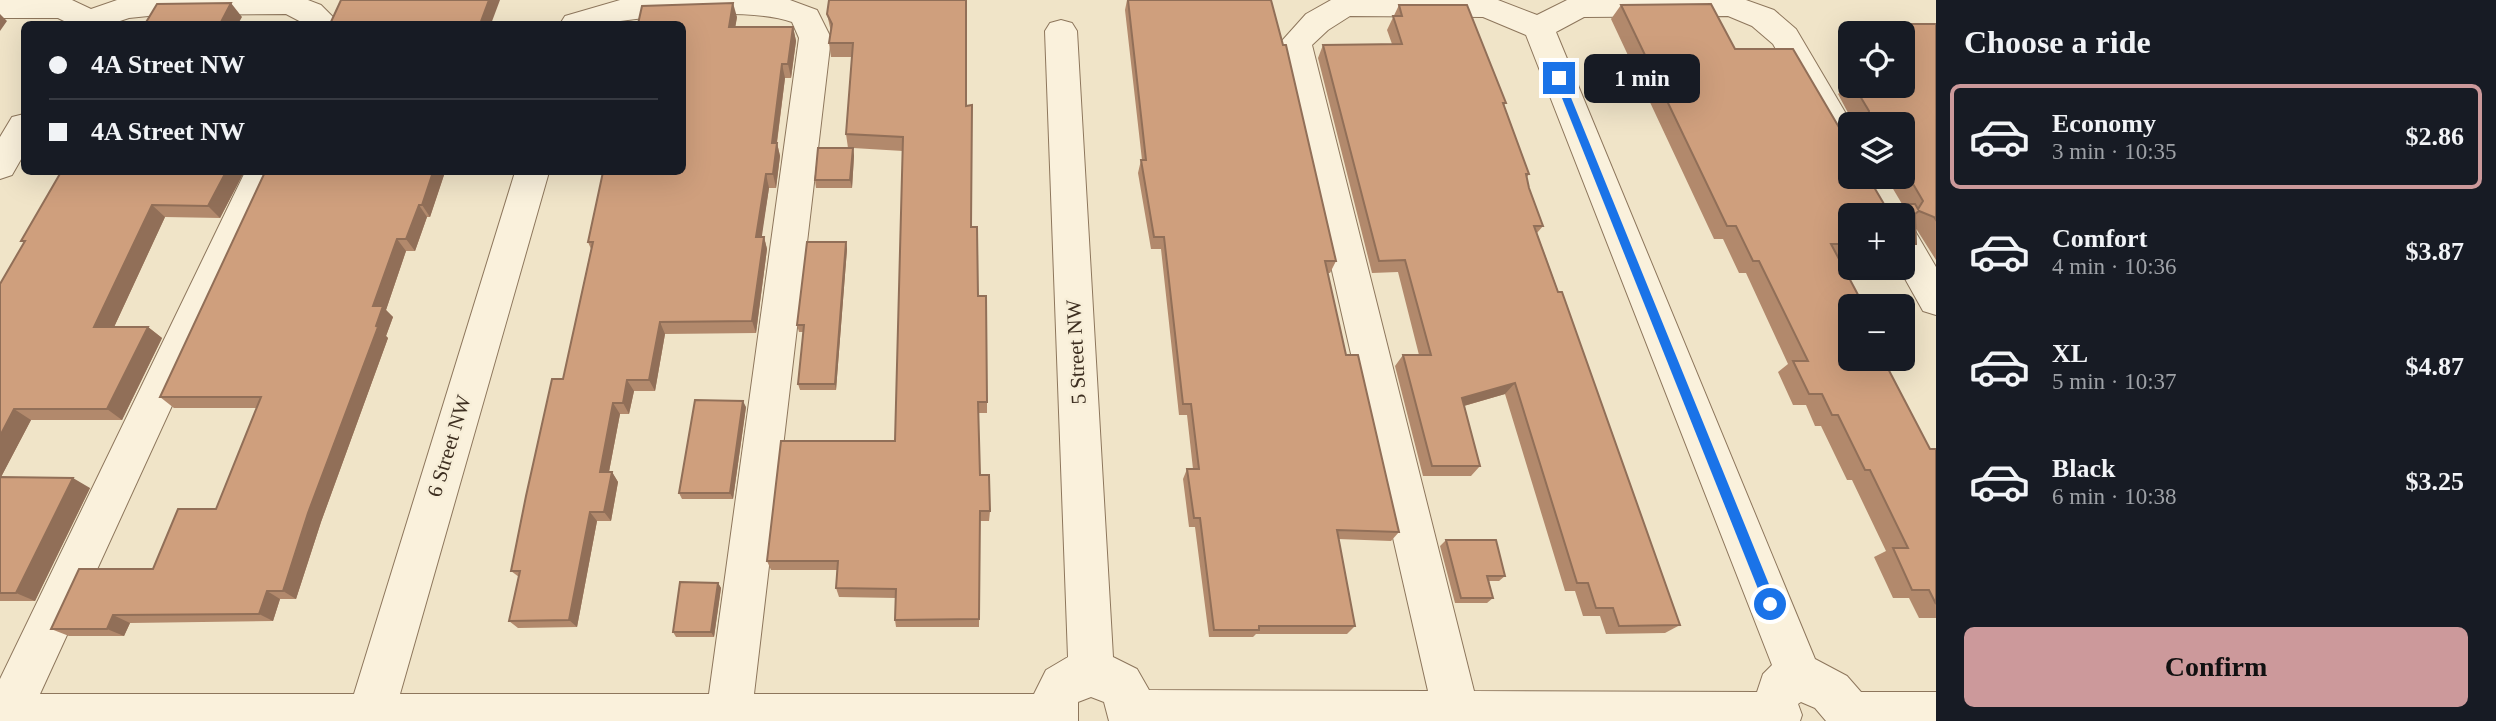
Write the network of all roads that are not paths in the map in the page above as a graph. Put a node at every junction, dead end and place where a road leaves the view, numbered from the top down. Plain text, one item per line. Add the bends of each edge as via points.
1 (0, 8) edge
2 (84, 21) edge
3 (93, 21) edge
4 (320, 21) edge
5 (586, 21) edge
6 (1539, 28) junction
7 (1061, 31) dead end
8 (1838, 129) edge
9 (21, 131) edge
10 (0, 166) edge
11 (261, 175) edge
12 (531, 175) edge
13 (1915, 264) edge
14 (1936, 300) edge
15 (1091, 673) junction
16 (1787, 705) edge
17 (1936, 715) edge
18 (1132, 717) edge
19 (1457, 718) edge
20 (1851, 718) edge
21 (3, 719) edge
22 (369, 719) edge
23 (728, 719) edge
24 (1055, 719) edge

1 - 2 street via 63,9
3 - 4 street via 126,8 158,5 288,4
5 - 23 street via 621,10 675,4 752,6 802,15 815,38
6 - 8 street via 1579,7 1731,6 1763,18 1785,37
6 - 16 street
6 - 19 street via 1486,7 1344,6 1317,22 1296,43
7 - 15 street, 5 Street NW
9 - 10 street
11 - 21 street
12 - 22 street, 6 Street NW
13 - 14 street
15 - 18 street via 1124,689
15 - 24 street via 1067,681 1059,691
16 - 19 street
16 - 20 street via 1823,686 1844,704
17 - 20 street
18 - 19 street
21 - 22 street
22 - 23 street
23 - 24 street

